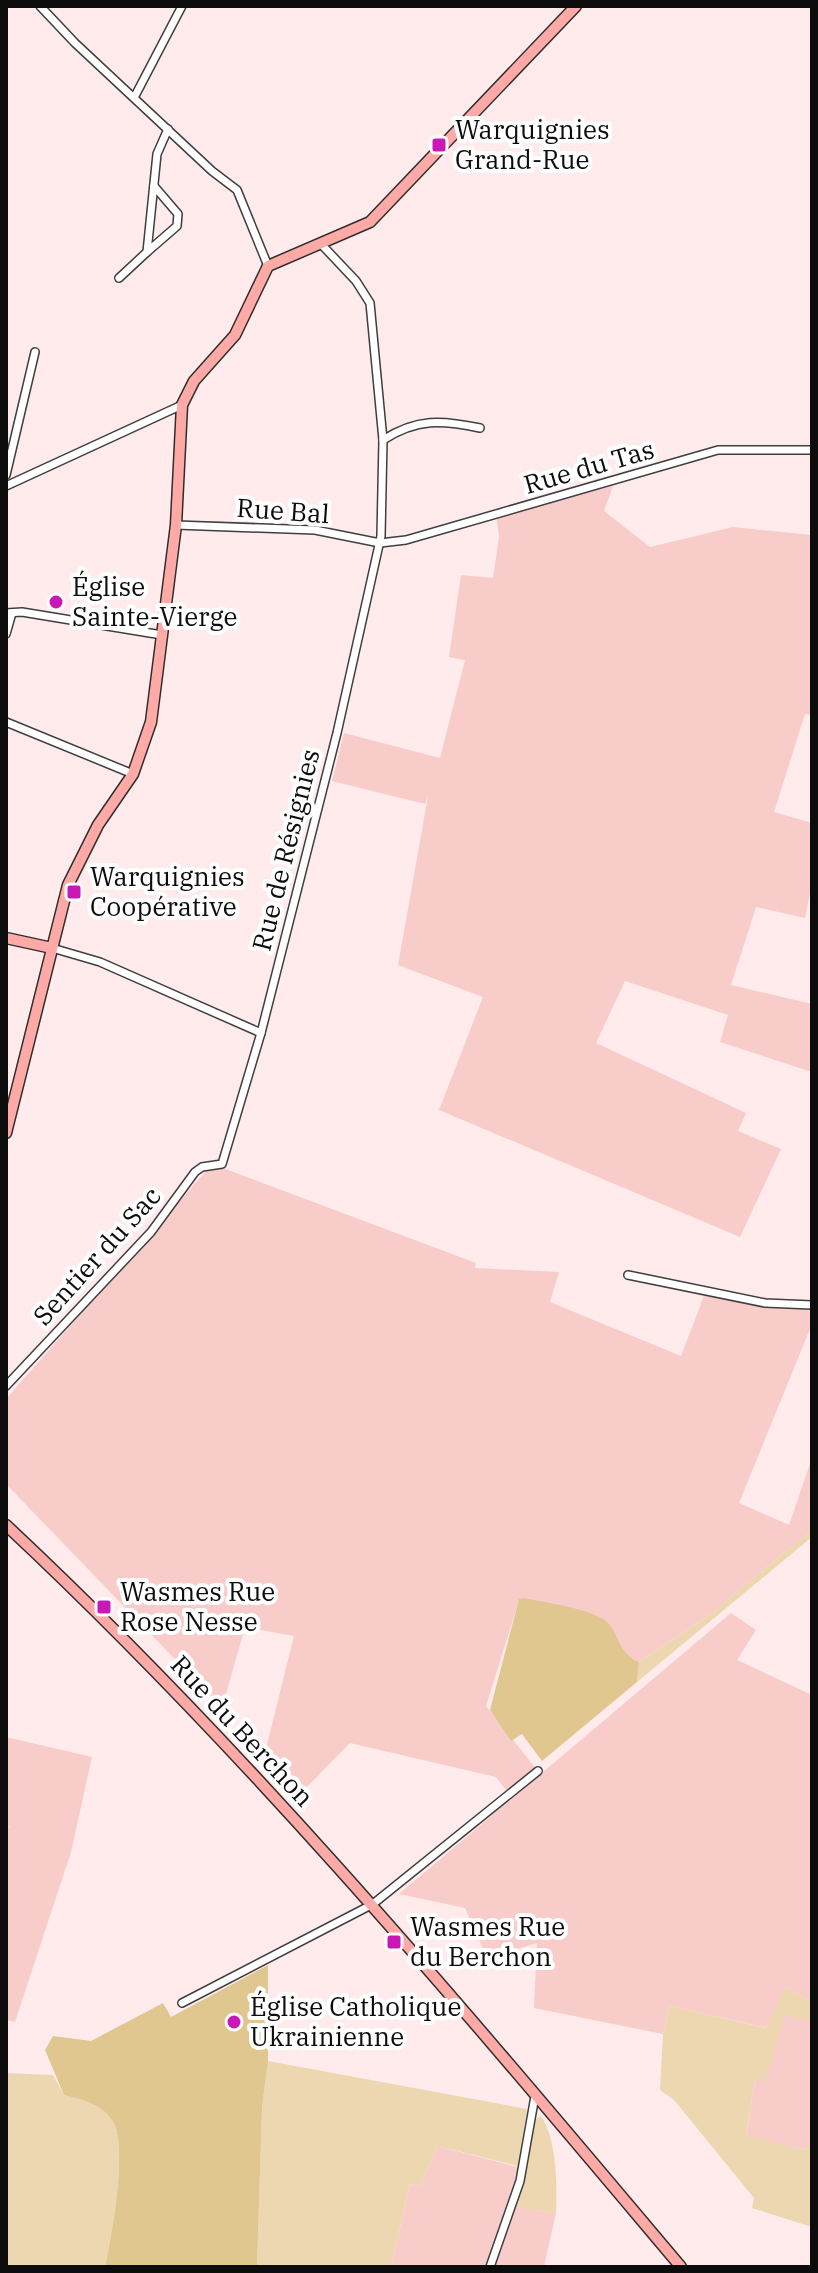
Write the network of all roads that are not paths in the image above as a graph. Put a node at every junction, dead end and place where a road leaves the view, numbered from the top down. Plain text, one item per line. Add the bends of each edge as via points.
1 (40, 6) edge
2 (182, 6) edge
3 (576, 6) edge
4 (135, 96) junction
5 (168, 129) junction
6 (154, 186) junction
7 (322, 245) junction
8 (147, 252) junction
9 (268, 266) junction
10 (119, 278) dead end
11 (35, 352) dead end
12 (182, 405) junction
13 (480, 428) dead end
14 (383, 440) junction
15 (812, 450) edge
16 (6, 475) edge
17 (6, 486) edge
18 (176, 525) junction
19 (380, 540) junction
20 (9, 613) edge
21 (6, 634) edge
22 (162, 635) junction
23 (6, 722) edge
24 (133, 774) junction
25 (6, 938) edge
26 (52, 948) junction
27 (261, 1033) junction
28 (6, 1133) edge
29 (222, 1164) joint
30 (628, 1275) dead end
31 (812, 1305) edge
32 (6, 1386) edge
33 (6, 1525) edge
34 (538, 1771) dead end
35 (373, 1904) junction
36 (182, 2003) dead end
37 (535, 2096) junction
38 (490, 2267) edge
39 (681, 2267) edge

1 - 4 street
2 - 4 street
3 - 7 street via 370,222
4 - 5 street
5 - 6 street via 157,154
5 - 9 street via 237,190
6 - 8 street
6 - 8 street via 179,220
7 - 9 street
7 - 14 street via 370,303
8 - 10 street
9 - 12 street via 235,335 194,381
11 - 16 street
12 - 17 street
12 - 18 street
13 - 14 street via 432,421 403,427
14 - 19 street, Rue de Résignies
15 - 19 street, Rue du Tas via 718,450 406,540
18 - 19 street, Rue Bal via 315,530
18 - 22 street
19 - 27 street, Rue de Résignies
20 - 21 street
20 - 22 street
22 - 24 street via 151,722
23 - 24 street
24 - 26 street via 76,865
25 - 26 street
26 - 27 street via 103,963
26 - 28 street
27 - 29 street, Rue de Résignies
29 - 32 street, Sentier du Sac via 195,1172 151,1232
30 - 31 street via 765,1303
33 - 35 street, Rue du Berchon via 207,1722
34 - 35 street
35 - 36 street
35 - 37 street, Rue du Berchon
37 - 38 street via 520,2181
37 - 39 street, Rue du Berchon

